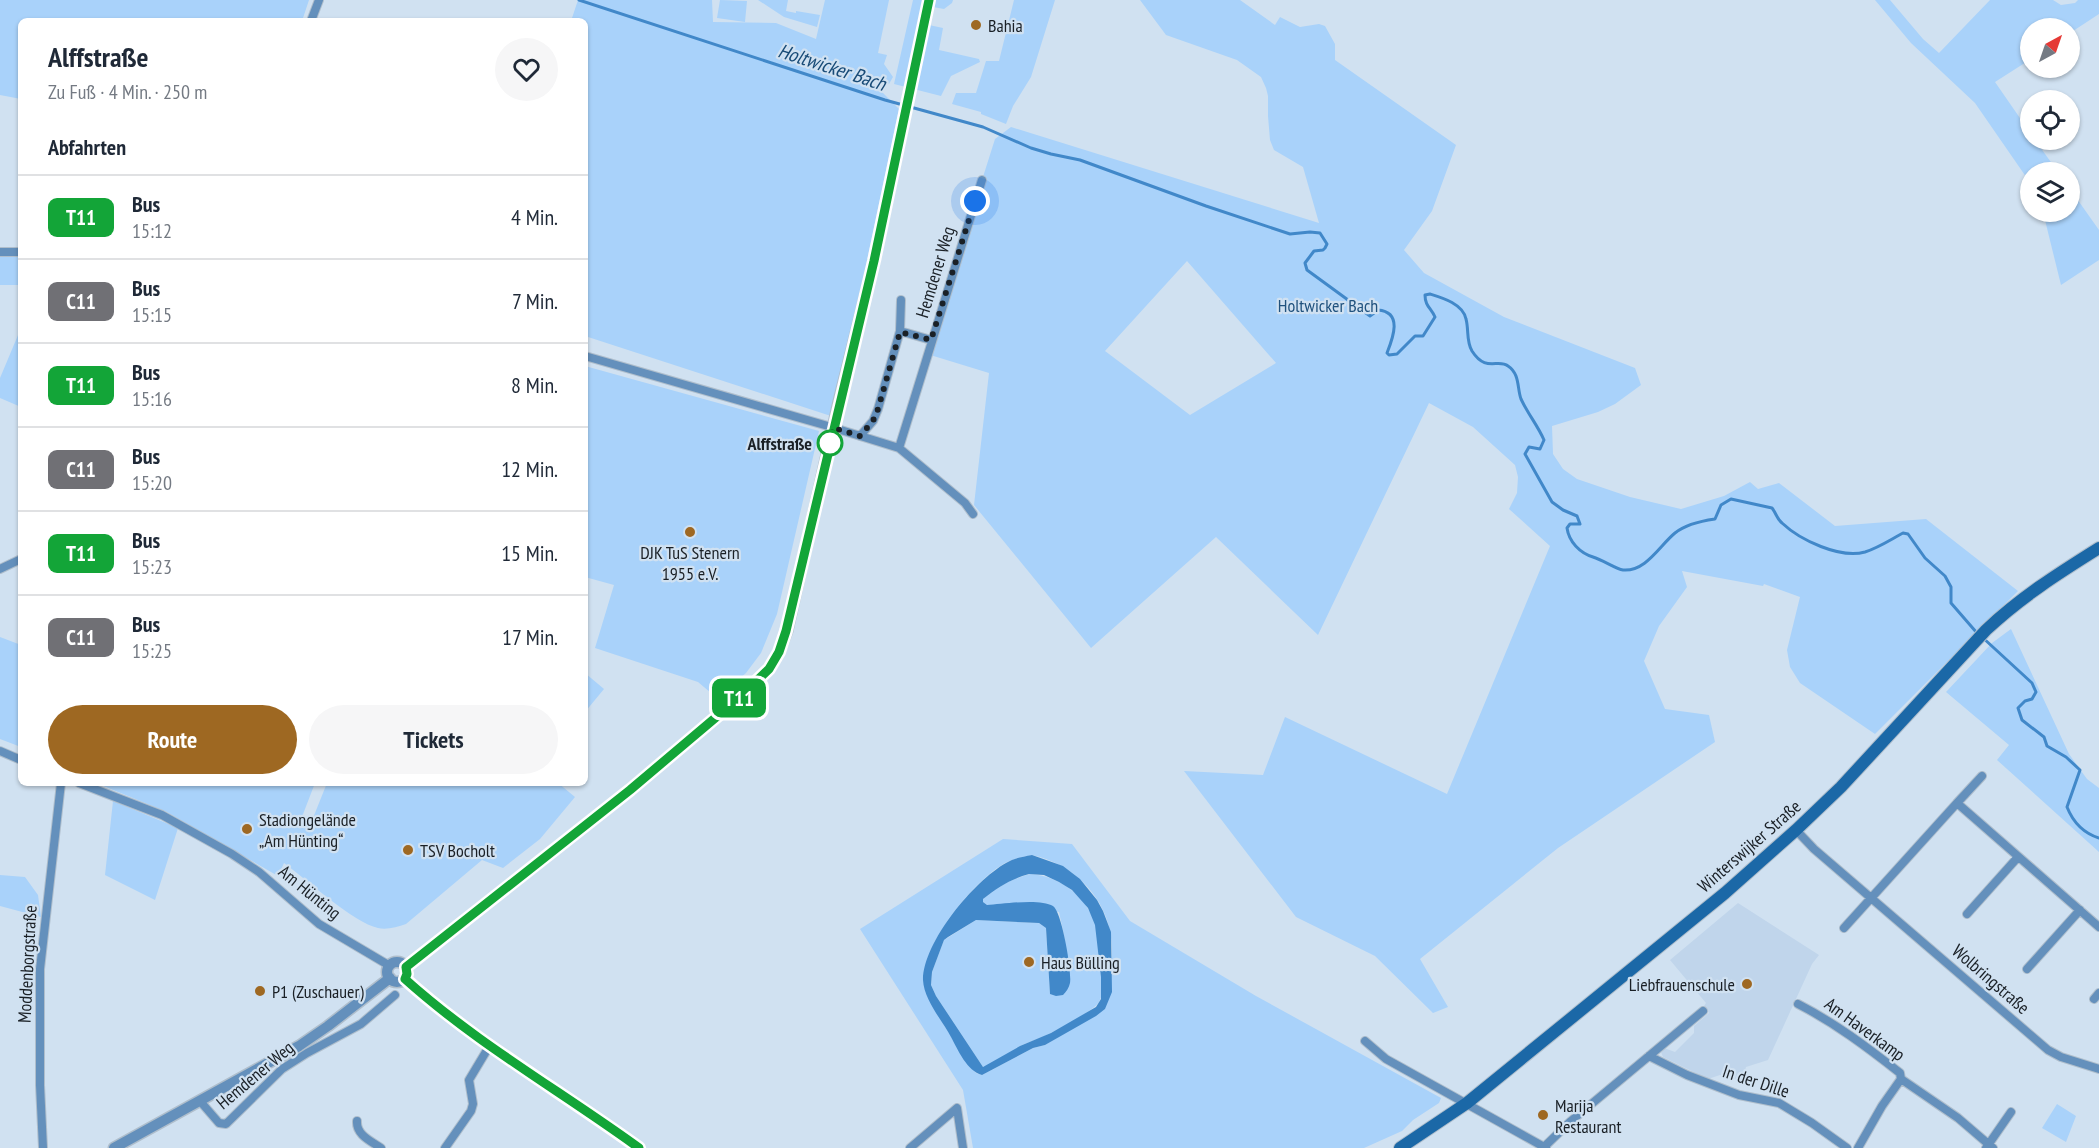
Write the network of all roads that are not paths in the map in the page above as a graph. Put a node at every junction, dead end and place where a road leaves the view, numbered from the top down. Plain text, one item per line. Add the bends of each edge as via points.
1 (319, 0) edge
2 (929, 0) edge
3 (312, 18) edge
4 (982, 180) dead end
5 (0, 252) edge
6 (18, 252) edge
7 (901, 300) dead end
8 (900, 332) junction
9 (931, 340) junction
10 (588, 357) edge
11 (833, 428) junction
12 (860, 436) junction
13 (899, 448) junction
14 (973, 514) dead end
15 (2099, 548) edge
16 (18, 561) edge
17 (0, 568) edge
18 (0, 751) edge
19 (18, 759) edge
20 (1982, 776) dead end
21 (61, 786) edge
22 (87, 786) edge
23 (1957, 803) junction
24 (1796, 830) junction
25 (2018, 857) junction
26 (1872, 897) junction
27 (2080, 910) junction
28 (1967, 914) dead end
29 (2099, 927) edge
30 (1844, 928) dead end
31 (390, 966) junction
32 (406, 967) junction
33 (2027, 969) dead end
34 (390, 978) junction
35 (405, 979) junction
36 (395, 995) dead end
37 (1797, 1004) dead end
38 (1703, 1011) dead end
39 (1365, 1041) dead end
40 (490, 1045) junction
41 (1649, 1056) junction
42 (2099, 1069) edge
43 (1901, 1079) junction
44 (200, 1101) junction
45 (1467, 1103) junction
46 (2012, 1112) dead end
47 (357, 1121) dead end
48 (1544, 1147) edge
49 (1989, 1147) edge
50 (43, 1148) edge
51 (114, 1148) edge
52 (381, 1148) edge
53 (445, 1148) edge
54 (640, 1148) edge
55 (910, 1148) edge
56 (963, 1148) edge
57 (1400, 1148) edge
58 (1847, 1148) edge
59 (1858, 1148) edge

1 - 3 street
2 - 11 street via 874,261
4 - 9 street, Hemdener Weg
5 - 6 street
7 - 8 street, Hemdener Weg
8 - 9 street, Hemdener Weg
8 - 12 street, Hemdener Weg via 878,409
9 - 13 street, Hemdener Weg
10 - 11 street
11 - 12 street
11 - 32 street via 786,631 769,669 630,790
12 - 13 street
13 - 14 street
15 - 24 main road, Winterswijker Straße via 2008,609
16 - 17 street
18 - 19 street
20 - 23 street
21 - 50 street, Moddenborgstraße via 40,969
22 - 31 street, Am Hünting via 162,815 223,849 259,872 319,924
23 - 25 street
23 - 26 street
24 - 26 street, Wolbringstraße
24 - 45 main road, Winterswijker Straße via 1725,893
25 - 27 street
25 - 28 street
26 - 30 street
26 - 42 street, Wolbringstraße via 2048,1050
27 - 29 street
27 - 33 street
31 - 32 street via 396,962
31 - 34 street
32 - 35 street
34 - 35 street via 397,982
34 - 44 street, Hemdener Weg via 299,1046
35 - 40 street
36 - 44 street, Hemdener Weg via 361,1024 282,1070 226,1124 219,1123
37 - 43 street, Am Haverkamp via 1858,1040 1900,1073
38 - 41 street
39 - 45 street via 1386,1059
40 - 53 street via 469,1080 471,1111
40 - 54 street
41 - 48 street
41 - 58 street, In der Dille via 1739,1095 1779,1103
43 - 49 street via 1958,1118
43 - 59 street, Am Haverkamp
44 - 51 street, Hemdener Weg
45 - 48 street
45 - 57 main road, Winterswijker Straße
46 - 49 street
47 - 52 street via 359,1132
55 - 56 street via 957,1108

